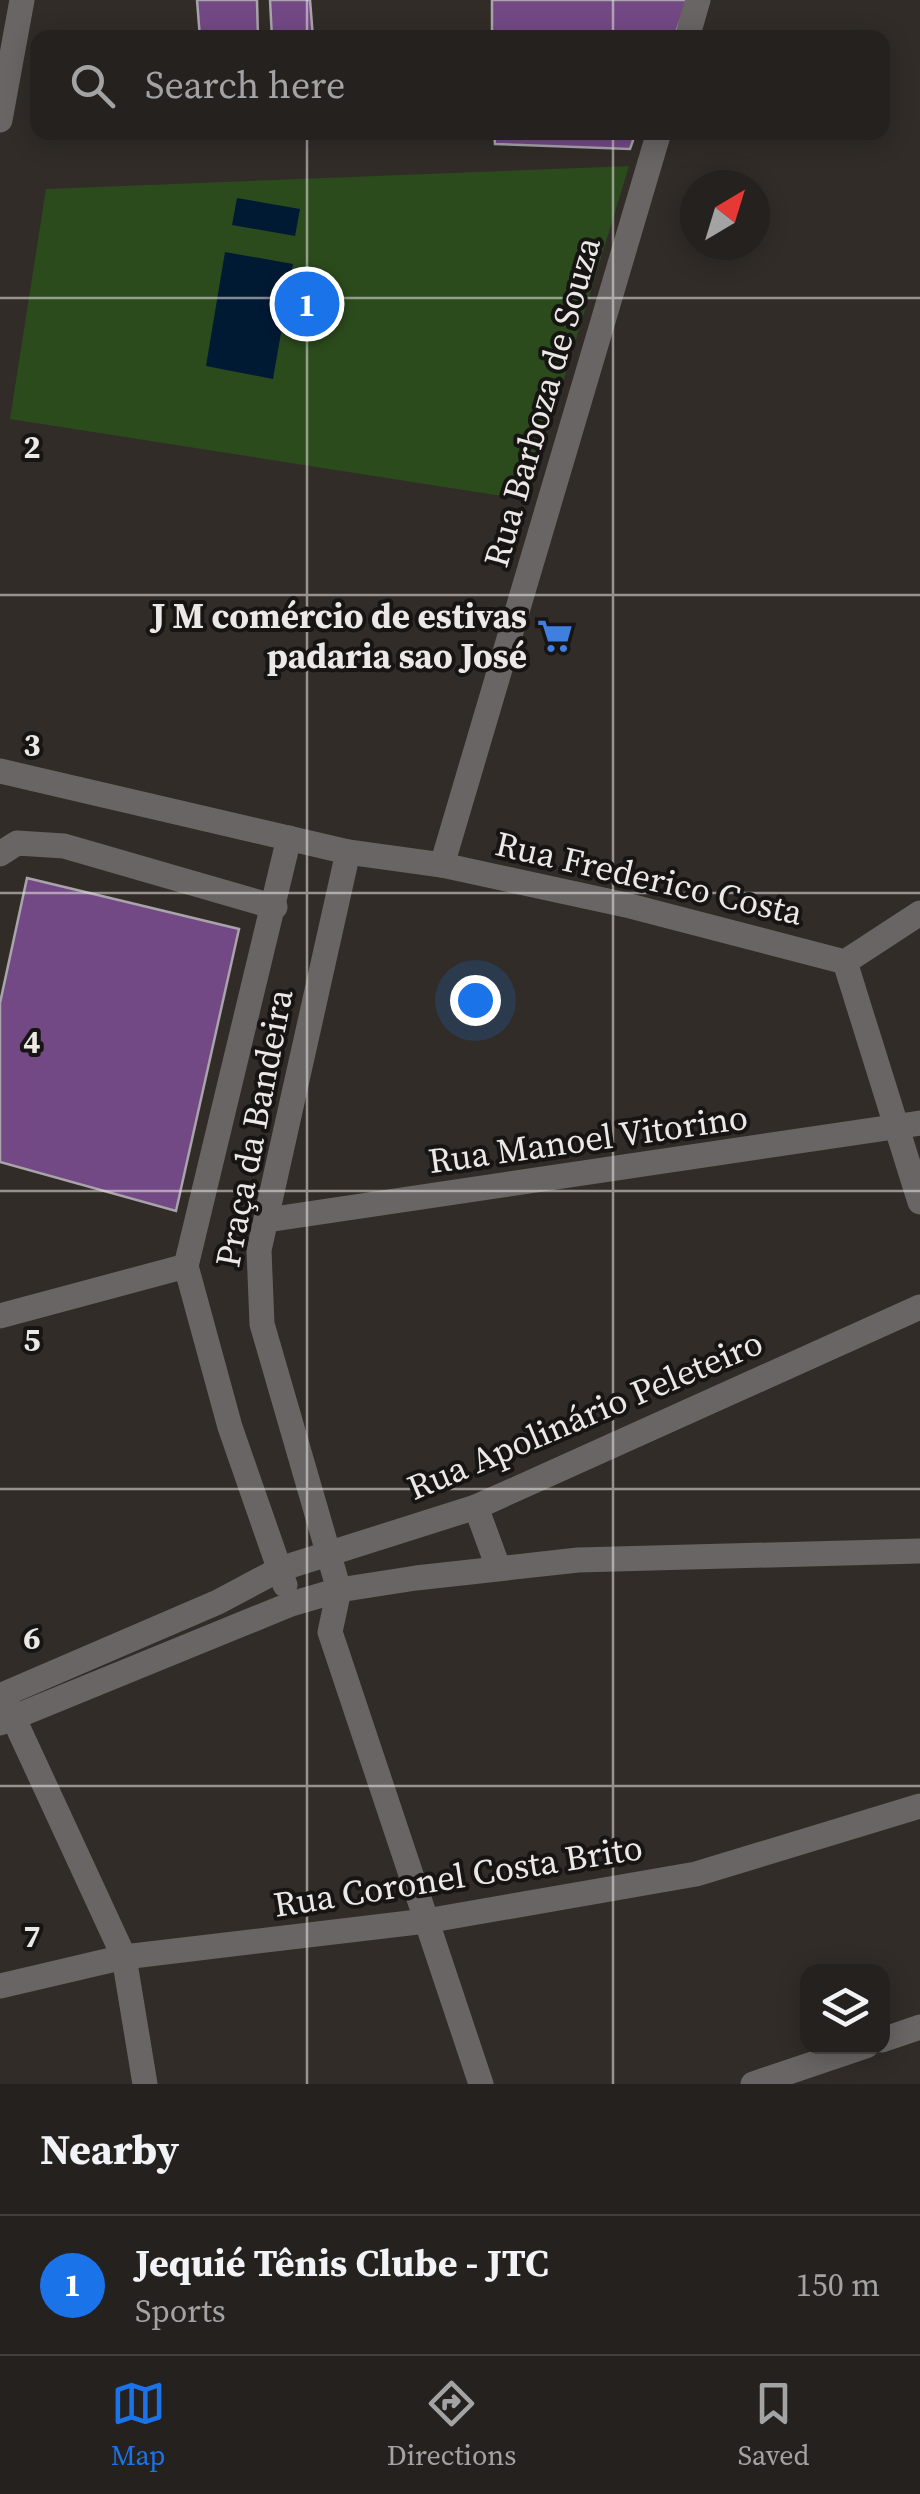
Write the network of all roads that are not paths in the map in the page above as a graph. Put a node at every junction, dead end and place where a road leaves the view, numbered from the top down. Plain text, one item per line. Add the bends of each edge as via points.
1 (22, 0) edge
2 (698, 0) edge
3 (689, 30) edge
4 (0, 120) edge
5 (657, 140) edge
6 (0, 772) edge
7 (289, 838) junction
8 (348, 852) junction
9 (0, 854) edge
10 (442, 865) junction
11 (275, 907) junction
12 (920, 913) edge
13 (845, 962) junction
14 (909, 1126) edge
15 (920, 1202) edge
16 (266, 1220) junction
17 (186, 1266) junction
18 (920, 1307) edge
19 (0, 1316) edge
20 (476, 1507) junction
21 (328, 1550) junction
22 (920, 1550) edge
23 (498, 1567) junction
24 (280, 1569) junction
25 (339, 1590) junction
26 (292, 1604) junction
27 (330, 1632) junction
28 (4, 1707) edge
29 (909, 1810) edge
30 (920, 1829) edge
31 (426, 1921) junction
32 (124, 1958) junction
33 (0, 1986) edge
34 (920, 2027) edge
35 (890, 2037) edge
36 (854, 2054) edge
37 (826, 2073) edge
38 (144, 2084) edge
39 (480, 2084) edge
40 (752, 2084) edge

1 - 4 street
2 - 3 street
5 - 10 street, Rua Barboza de Souza
6 - 7 street, Rua Frederico Costa
7 - 8 street, Rua Frederico Costa
7 - 11 street, Praça da Bandeira
8 - 10 street, Rua Frederico Costa
8 - 16 street, Praça da Bandeira
9 - 11 street via 17,844 64,846
10 - 13 street, Rua Frederico Costa
11 - 17 street, Praça da Bandeira
12 - 13 street
13 - 14 street
14 - 15 street
14 - 16 street, Rua Manoel Vitorino
16 - 21 street, Praça da Bandeira via 257,1285 262,1324
17 - 19 street, Praça da Bandeira
17 - 24 street, Praça da Bandeira via 230,1427
18 - 20 street, Rua Apolinário Peleteiro
20 - 21 street, Rua Apolinário Peleteiro
20 - 23 street
21 - 24 street, Rua Apolinário Peleteiro
21 - 25 street, Praça da Bandeira
22 - 23 street
23 - 25 street
24 - 26 street, Praça da Bandeira
24 - 28 street, Rua Apolinário Peleteiro
25 - 26 street
25 - 27 street
26 - 27 street
26 - 28 street
27 - 31 street
28 - 32 street
29 - 30 street
29 - 31 street, Rua Coronel Costa Brito via 696,1874
31 - 32 street, Rua Coronel Costa Brito
31 - 39 street
32 - 33 street, Rua Coronel Costa Brito
32 - 38 street
34 - 35 street
36 - 37 street
37 - 40 street

